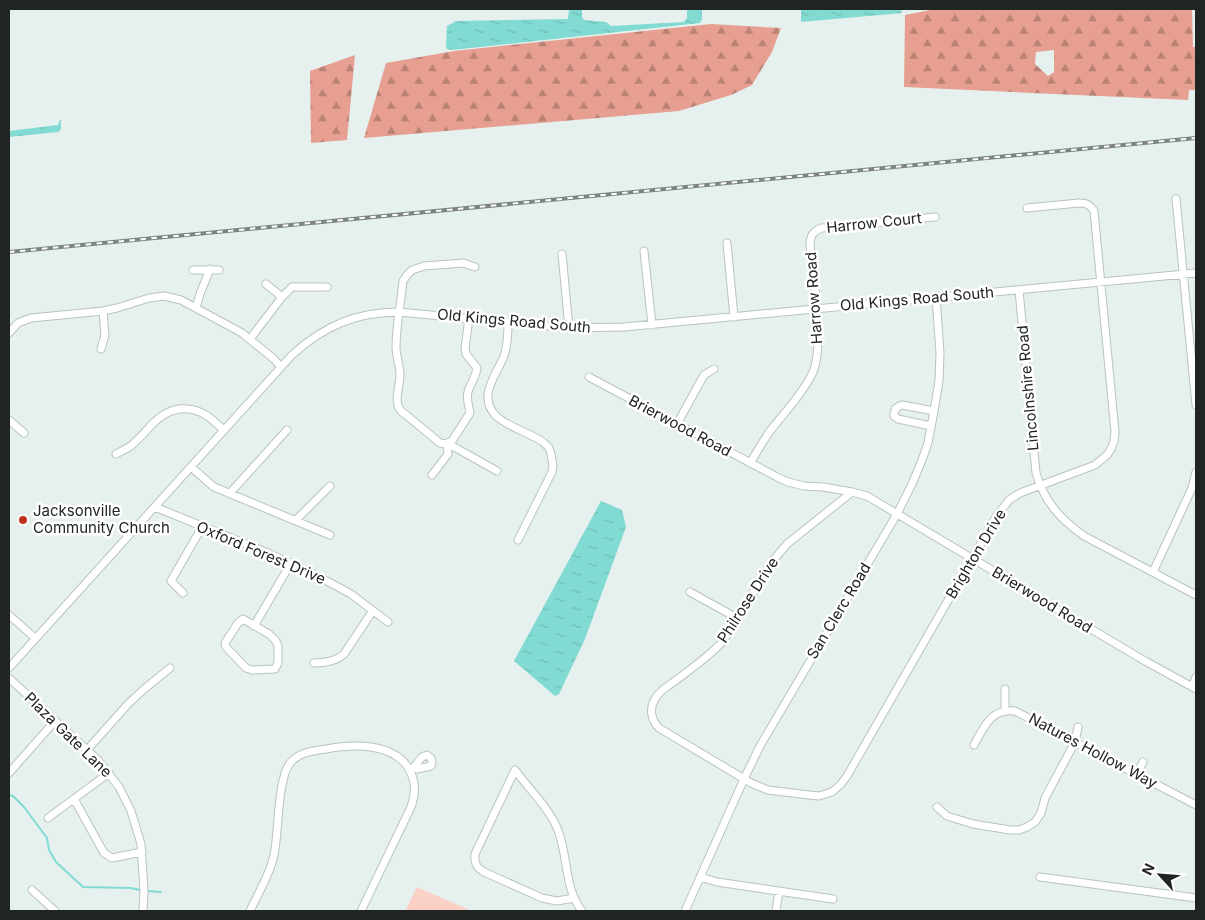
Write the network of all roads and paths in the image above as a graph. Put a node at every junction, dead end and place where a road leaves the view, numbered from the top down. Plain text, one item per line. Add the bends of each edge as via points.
1 (1176, 199) dead end
2 (1027, 208) dead end
3 (935, 218) dead end
4 (813, 233) joint
5 (727, 243) dead end
6 (644, 251) dead end
7 (562, 254) dead end
8 (475, 268) dead end
9 (210, 269) junction
10 (193, 270) dead end
11 (219, 270) dead end
12 (1196, 273) edge
13 (1183, 274) junction
14 (1101, 282) junction
15 (266, 284) dead end
16 (327, 286) dead end
17 (1019, 290) junction
18 (282, 297) junction
19 (936, 297) junction
20 (196, 308) junction
21 (816, 309) junction
22 (103, 311) junction
23 (399, 312) junction
24 (734, 317) junction
25 (469, 318) junction
26 (508, 322) junction
27 (652, 325) junction
28 (569, 328) junction
29 (9, 333) edge
30 (250, 338) junction
31 (101, 349) dead end
32 (281, 367) junction
33 (714, 369) dead end
34 (1195, 373) edge
35 (589, 377) dead end
36 (1196, 406) edge
37 (934, 411) junction
38 (9, 420) edge
39 (677, 424) junction
40 (931, 426) junction
41 (224, 430) junction
42 (287, 430) dead end
43 (24, 433) dead end
44 (447, 444) junction
45 (116, 454) dead end
46 (750, 463) junction
47 (191, 467) junction
48 (497, 471) dead end
49 (1196, 472) edge
50 (432, 475) dead end
51 (1040, 485) junction
52 (330, 486) dead end
53 (852, 492) junction
54 (230, 493) junction
55 (155, 507) junction
56 (897, 514) junction
57 (296, 520) junction
58 (202, 527) junction
59 (330, 535) dead end
60 (518, 540) dead end
61 (972, 558) junction
62 (291, 563) junction
63 (1153, 572) junction
64 (690, 592) dead end
65 (183, 593) dead end
66 (1196, 595) edge
67 (372, 612) junction
68 (9, 615) edge
69 (737, 618) junction
70 (388, 622) dead end
71 (254, 626) junction
72 (36, 638) junction
73 (314, 663) dead end
74 (9, 668) edge
75 (170, 668) dead end
76 (1196, 677) edge
77 (9, 678) edge
78 (1194, 688) edge
79 (1004, 689) dead end
80 (651, 711) joint
81 (1005, 711) junction
82 (55, 721) junction
83 (1078, 727) dead end
84 (1075, 742) junction
85 (974, 745) dead end
86 (87, 750) junction
87 (1143, 762) dead end
88 (9, 773) edge
89 (109, 773) junction
90 (1137, 774) junction
91 (744, 779) junction
92 (74, 799) junction
93 (1196, 805) edge
94 (938, 807) dead end
95 (48, 818) dead end
96 (142, 852) junction
97 (700, 877) junction
98 (1040, 877) dead end
99 (32, 890) dead end
100 (779, 891) junction
101 (574, 898) junction
102 (1196, 898) edge
103 (833, 899) dead end
104 (55, 911) edge
105 (143, 911) edge
106 (250, 911) edge
107 (361, 911) edge
108 (582, 911) edge
109 (685, 911) edge
110 (776, 911) edge

1 - 13 street
2 - 14 street, Brighton Drive via 1080,202 1091,206
3 - 4 street, Harrow Court via 822,228
4 - 21 street, Harrow Road via 810,244
5 - 24 street
6 - 27 street
7 - 28 street
8 - 23 street via 462,263 412,270 403,281
9 - 10 street
9 - 11 street
9 - 20 street
12 - 13 street, Old Kings Road South
13 - 14 street, Old Kings Road South
13 - 34 street
14 - 17 street, Old Kings Road South
14 - 51 street, Brighton Drive via 1114,441 1107,456 1095,465
15 - 18 street
16 - 18 street via 292,287
17 - 19 street, Old Kings Road South
17 - 51 street, Lincolnshire Road via 1036,473
18 - 30 street
19 - 21 street, Old Kings Road South
19 - 37 street, San Clerc Road via 940,353
20 - 22 street via 164,296
20 - 30 street
21 - 24 street, Old Kings Road South
21 - 46 street, Harrow Road via 818,345 812,375
22 - 29 street via 31,318 18,323
22 - 31 street via 105,335
23 - 25 street, Old Kings Road South
23 - 32 street, Old Kings Road South via 363,316 327,329 302,346
23 - 44 street via 396,348 400,371 396,403 399,410 440,444
24 - 27 street, Old Kings Road South
25 - 26 street, Old Kings Road South
25 - 44 street via 466,354 477,368 468,392 470,413
26 - 28 street, Old Kings Road South
26 - 60 street via 504,356 490,385 488,402 502,420 543,442 551,454 553,466
27 - 28 street, Old Kings Road South
30 - 32 street
32 - 41 street, Old Kings Road South
33 - 39 street via 704,375
34 - 36 street
35 - 39 street, Brierwood Road
37 - 40 street, San Clerc Road
37 - 40 street via 902,405 894,410 898,419
38 - 43 street
39 - 46 street, Brierwood Road
40 - 56 street, San Clerc Road via 922,460
41 - 45 street via 201,412 183,408 174,410 156,419 132,446
41 - 47 street, Old Kings Road South
42 - 54 street
44 - 48 street
44 - 50 street via 448,454
46 - 53 street, Brierwood Road via 788,482
47 - 54 street via 214,487
47 - 55 street, Old Kings Road South
49 - 63 street via 1192,488
51 - 61 street, Brighton Drive via 1010,500
51 - 63 street, Lincolnshire Road via 1060,516 1074,529
52 - 57 street
53 - 56 street, Brierwood Road via 867,496
53 - 69 street, Philrose Drive via 779,552
54 - 57 street
55 - 58 street, Oxford Forest Drive
55 - 72 street, Old Kings Road South
56 - 61 street, Brierwood Road
56 - 91 street, San Clerc Road via 760,746
57 - 59 street
58 - 62 street, Oxford Forest Drive
58 - 65 street via 170,581
61 - 78 street, Brierwood Road
61 - 91 street, Brighton Drive via 841,784 832,792 809,796 768,790
62 - 67 street, Oxford Forest Drive via 351,594
62 - 71 street
63 - 66 street, Lincolnshire Road
64 - 69 street
67 - 70 street, Oxford Forest Drive
67 - 73 street via 344,654 332,661
68 - 72 street
69 - 80 street, Philrose Drive via 715,650 658,694
71 - 71 street via 242,619 226,646 246,668 275,669 278,646 269,634
72 - 74 street, Old Kings Road South
75 - 86 street via 128,704
76 - 78 street
77 - 82 street, Plaza Gate Lane
79 - 81 street
80 - 91 street, Brighton Drive via 659,728
81 - 84 street, Natures Hollow Way via 1020,712
81 - 85 street via 989,720
82 - 86 street, Plaza Gate Lane
82 - 88 street
83 - 84 street
84 - 90 street, Natures Hollow Way
84 - 94 street via 1045,798 1041,813 1027,828 1010,830 972,824 947,816
86 - 89 street, Plaza Gate Lane
87 - 90 street
89 - 92 street
89 - 96 street, Plaza Gate Lane via 131,811
90 - 93 street, Natures Hollow Way
91 - 97 street, San Clerc Road
92 - 95 street
92 - 96 street via 108,856
96 - 105 street, Plaza Gate Lane
97 - 100 street
97 - 109 street, San Clerc Road
98 - 102 street
99 - 104 street
100 - 103 street
100 - 110 street
101 - 101 street via 557,901 542,898 484,872 474,861 515,770 556,825
101 - 108 street
106 - 107 street via 272,864 284,772 290,762 301,754 342,746 392,753 412,769 414,784 413,802

